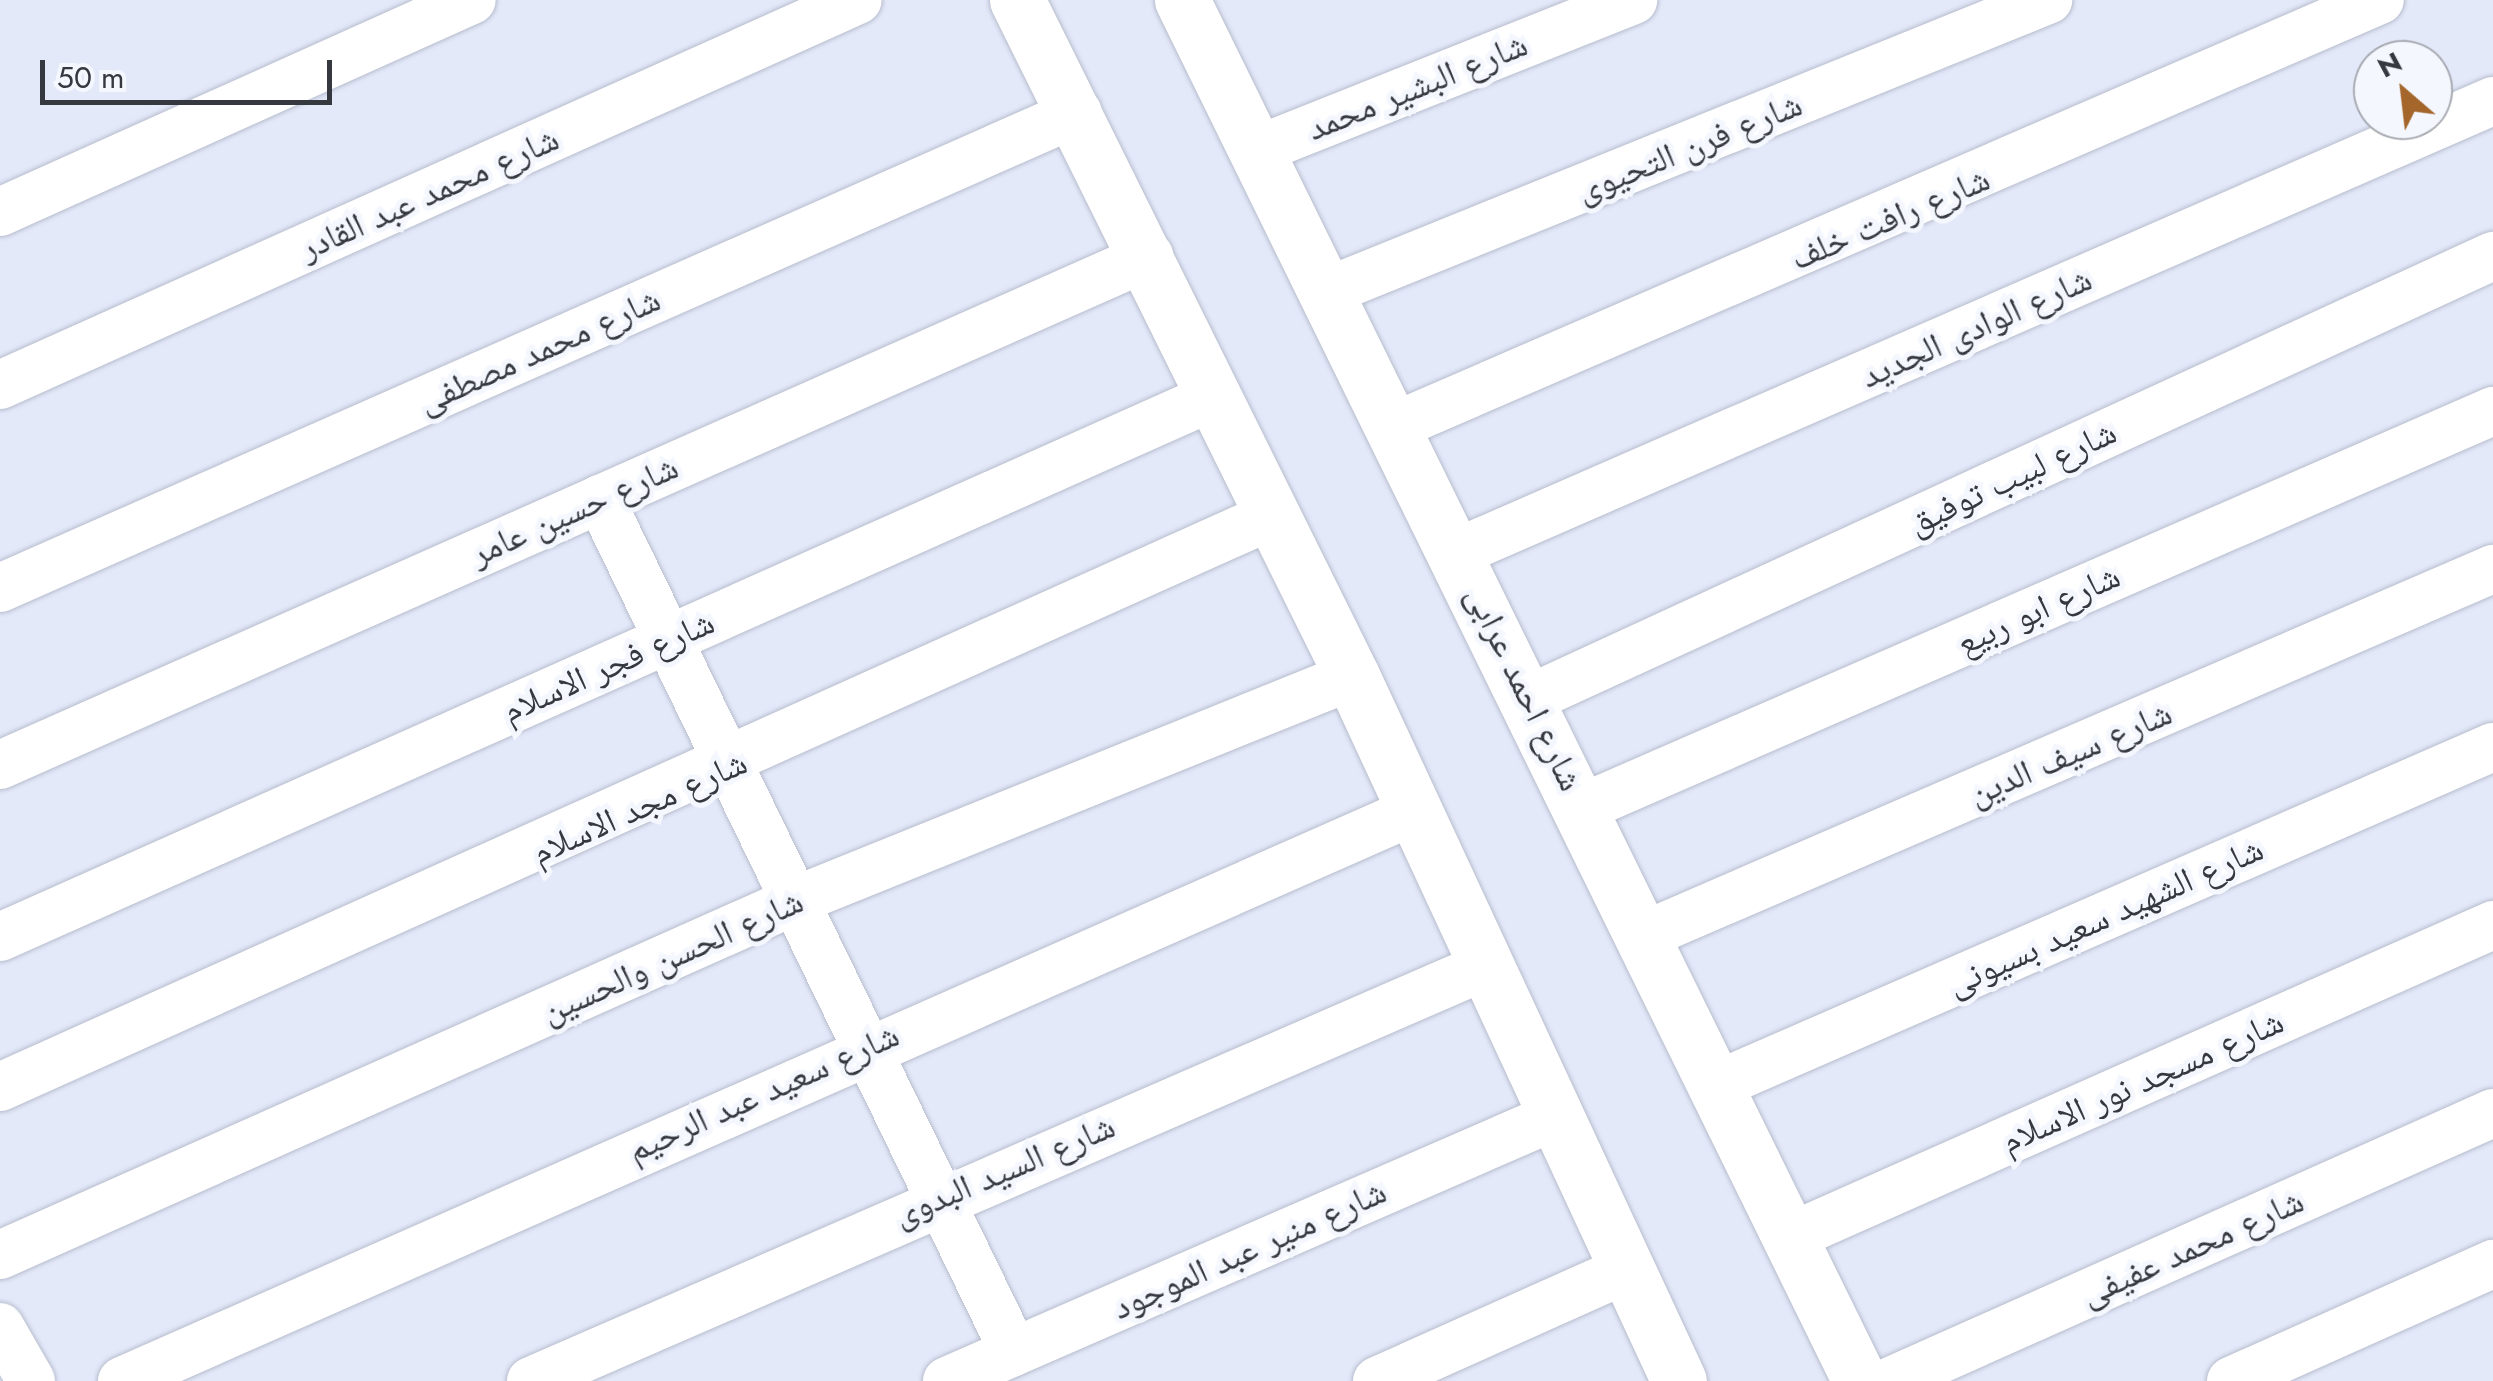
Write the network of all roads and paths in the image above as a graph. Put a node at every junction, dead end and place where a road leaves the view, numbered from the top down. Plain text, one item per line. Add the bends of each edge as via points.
1 (472, 0) edge
2 (858, 0) edge
3 (1017, 0) edge
4 (1633, 0) edge
5 (2048, 0) edge
6 (2380, 0) edge
7 (1195, 4) edge
8 (2493, 102) edge
9 (1078, 112) junction
10 (1257, 150) junction
11 (0, 212) edge
12 (1149, 256) junction
13 (2493, 256) edge
14 (1328, 291) junction
15 (0, 385) edge
16 (1217, 395) junction
17 (2493, 411) edge
18 (1395, 426) junction
19 (600, 499) junction
20 (1273, 516) junction
21 (1458, 552) junction
22 (2493, 569) edge
23 (0, 588) edge
24 (670, 639) junction
25 (1352, 676) junction
26 (1530, 698) junction
27 (2493, 747) edge
28 (736, 764) junction
29 (0, 765) edge
30 (1584, 807) junction
31 (1409, 812) junction
32 (799, 899) junction
33 (2493, 925) edge
34 (1645, 935) junction
35 (0, 937) edge
36 (1481, 968) junction
37 (868, 1044) junction
38 (1717, 1085) junction
39 (0, 1087) edge
40 (2493, 1113) edge
41 (1551, 1118) junction
42 (940, 1196) junction
43 (1790, 1237) junction
44 (0, 1255) edge
45 (2493, 1264) edge
46 (1625, 1270) junction
47 (0, 1327) edge
48 (1014, 1352) junction
49 (1385, 1379) edge
50 (31, 1381) edge
51 (122, 1381) edge
52 (530, 1381) edge
53 (948, 1381) edge
54 (1679, 1381) edge
55 (1860, 1381) edge
56 (1890, 1381) edge
57 (2231, 1381) edge

1 - 11 street
2 - 15 street, شارع محمد عبد القادر
3 - 9 street
4 - 10 street, شارع البشير محمد
5 - 14 street, شارع فرن التحيوى
6 - 18 street, شارع رافت خلف
7 - 10 street, شارع احمد عرابى
8 - 21 street, شارع الوادى الجديد
9 - 12 street
9 - 23 street, شارع محمد مصطفى
10 - 14 street, شارع احمد عرابى
12 - 16 street
12 - 19 street, شارع حسين عامر
13 - 26 street, شارع لبيب توفيق
14 - 18 street, شارع احمد عرابى
16 - 20 street
16 - 24 street, شارع فجر الاسلام
17 - 30 street, شارع ابو ربيع
18 - 21 street, شارع احمد عرابى
19 - 24 street
19 - 29 street, شارع حسين عامر
20 - 25 street
20 - 28 street, شارع مجد الاسلام
21 - 26 street, شارع احمد عرابى
22 - 34 street, شارع سيف الدين
24 - 28 street
24 - 35 street, شارع فجر الاسلام
25 - 31 street
25 - 32 street, شارع الحسن والحسين
26 - 30 street, شارع احمد عرابى
27 - 38 street, شارع الشهيد سعيد بسيونى
28 - 32 street
28 - 39 street, شارع مجد الاسلام
30 - 34 street, شارع احمد عرابى
31 - 36 street
31 - 37 street, شارع سعيد عبد الرحيم
32 - 37 street
32 - 44 street, شارع الحسن والحسين
33 - 43 street, شارع مسجد نور الاسلام
34 - 38 street, شارع احمد عرابى
36 - 41 street
36 - 42 street, شارع السيد البدوى
37 - 42 street
37 - 51 street, شارع سعيد عبد الرحيم
38 - 43 street, شارع احمد عرابى
40 - 56 street, شارع محمد عفيفى
41 - 46 street
41 - 48 street, شارع منير عبد الموجود
42 - 48 street
42 - 52 street, شارع السيد البدوى
43 - 55 street, شارع احمد عرابى
45 - 57 street
46 - 49 street
46 - 54 street
47 - 50 street
48 - 53 street, شارع منير عبد الموجود

